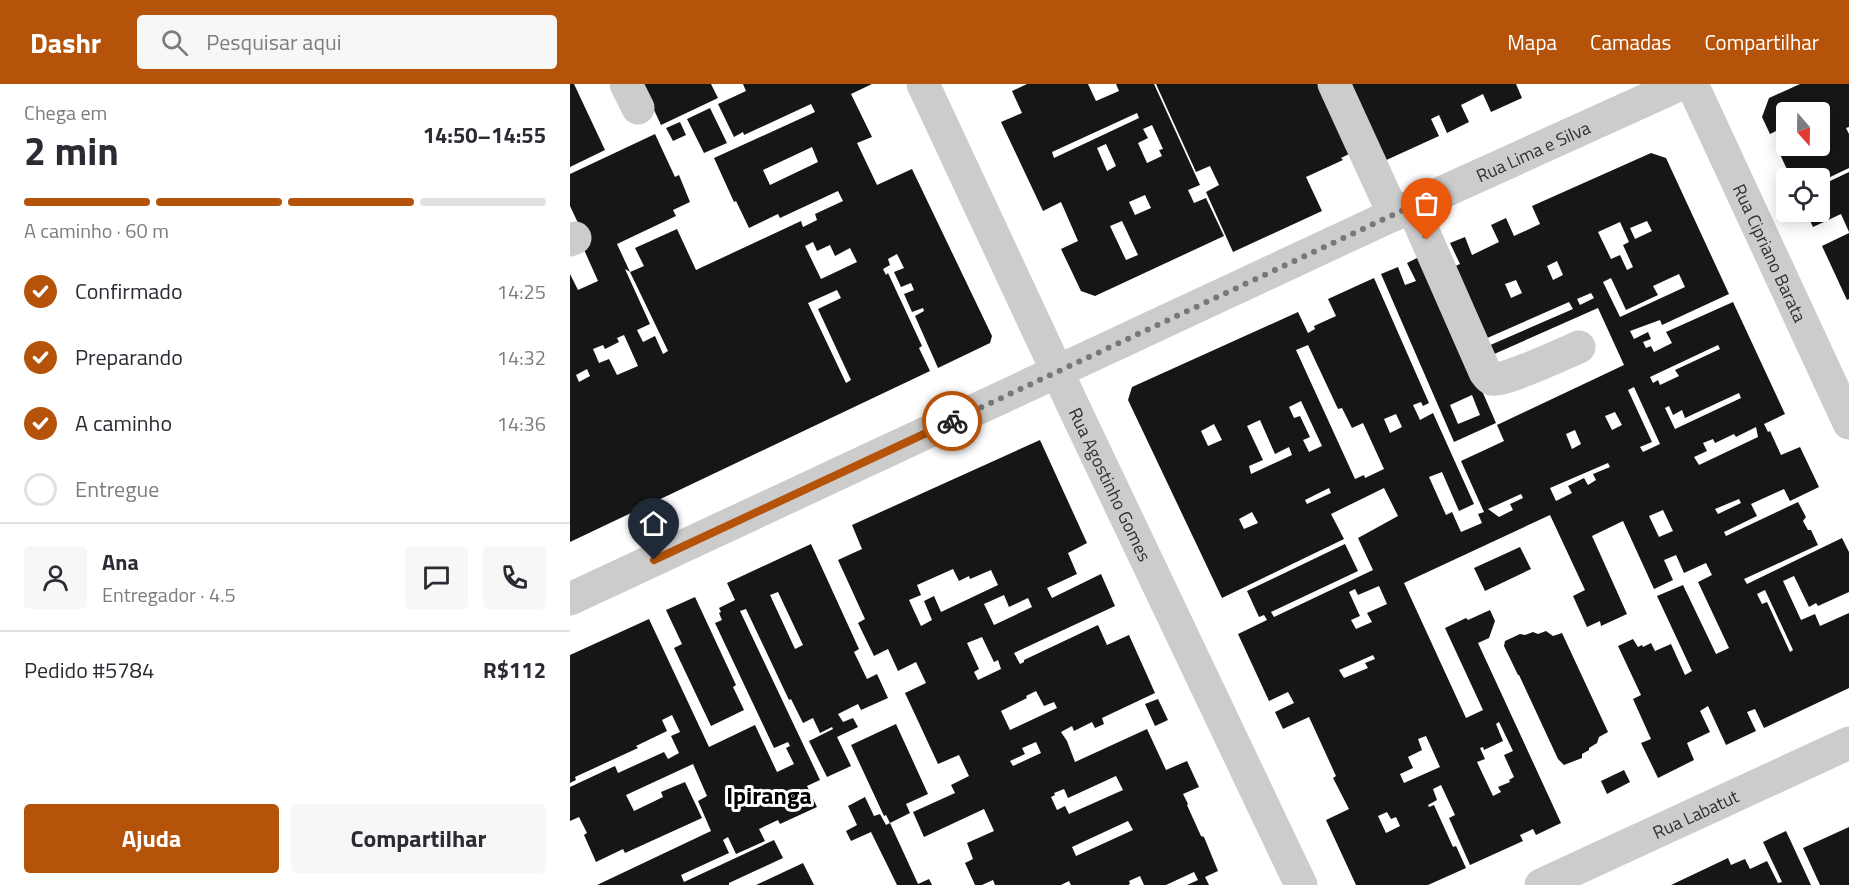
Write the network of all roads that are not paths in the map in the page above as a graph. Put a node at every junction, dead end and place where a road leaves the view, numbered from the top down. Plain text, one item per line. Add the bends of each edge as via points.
1 (923, 84) edge
2 (1334, 84) edge
3 (1681, 84) edge
4 (1692, 84) edge
5 (1403, 210) junction
6 (1579, 347) dead end
7 (1058, 373) junction
8 (1849, 423) edge
9 (570, 599) edge
10 (1849, 743) edge
11 (1301, 885) edge
12 (1541, 885) edge

1 - 7 street, Rua Agostinho Gomes
2 - 5 street
3 - 5 street, Rua Lima e Silva
4 - 8 street, Rua Cipriano Barata
5 - 6 street via 1488,376 1506,377
5 - 7 street, Rua Lima e Silva
7 - 9 street, Rua Lima e Silva
7 - 11 street, Rua Agostinho Gomes
10 - 12 street, Rua Labatut

